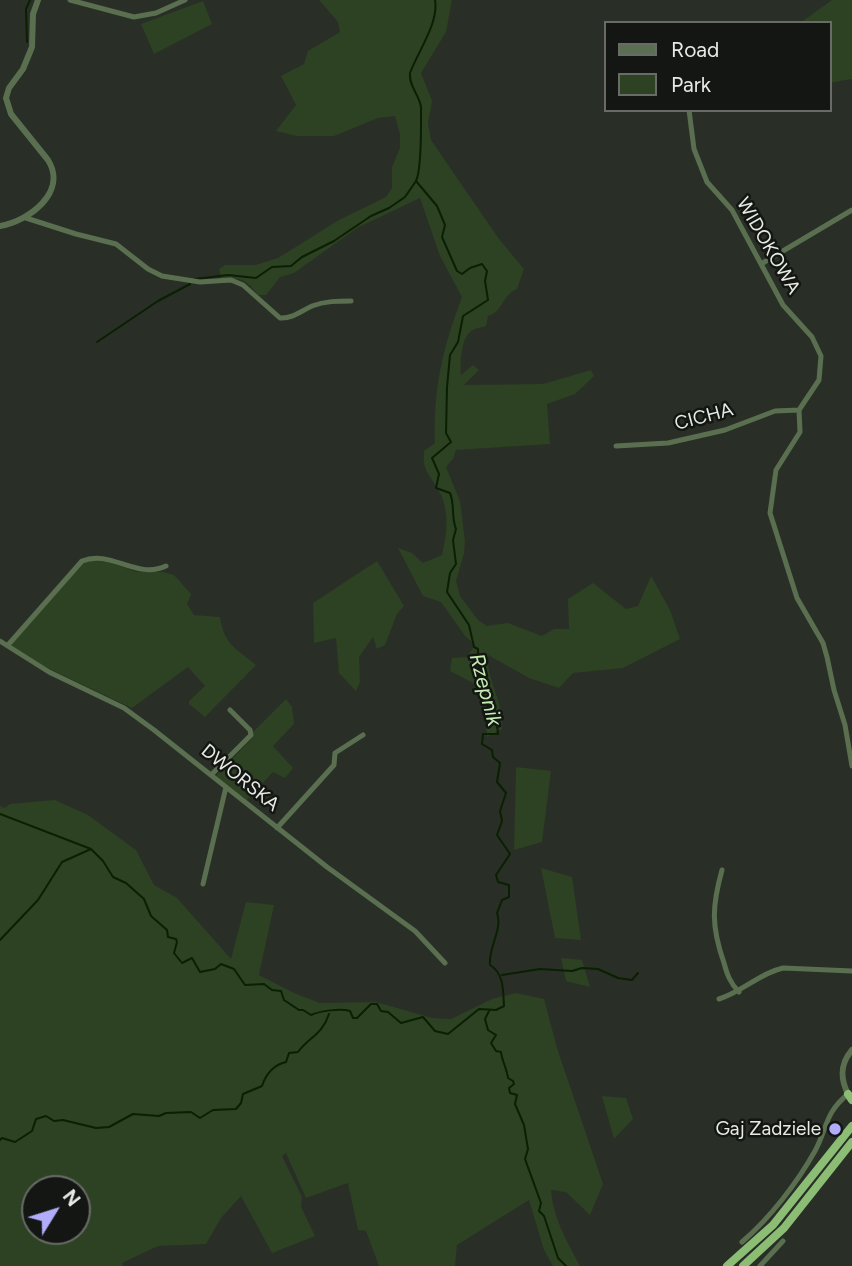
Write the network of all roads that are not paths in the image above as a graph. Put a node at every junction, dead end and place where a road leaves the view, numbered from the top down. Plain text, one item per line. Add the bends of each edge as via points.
1 (38, 0) edge
2 (70, 0) edge
3 (185, 0) edge
4 (7, 94) junction
5 (0, 99) edge
6 (689, 112) edge
7 (852, 210) edge
8 (26, 218) junction
9 (0, 226) edge
10 (761, 264) junction
11 (351, 301) dead end
12 (799, 410) junction
13 (616, 446) dead end
14 (166, 566) dead end
15 (0, 641) edge
16 (8, 646) junction
17 (230, 710) dead end
18 (363, 735) dead end
19 (852, 766) edge
20 (211, 775) junction
21 (226, 787) junction
22 (277, 828) junction
23 (722, 870) dead end
24 (203, 884) dead end
25 (445, 962) dead end
26 (852, 971) edge
27 (739, 992) junction
28 (719, 999) dead end
29 (852, 1050) edge
30 (851, 1097) edge
31 (852, 1126) edge
32 (852, 1142) edge
33 (852, 1150) edge
34 (840, 1158) junction
35 (742, 1241) dead end
36 (783, 1241) dead end
37 (727, 1266) edge
38 (743, 1266) edge
39 (760, 1266) edge

1 - 4 street via 32,47
2 - 3 street via 134,17
4 - 5 street
4 - 8 street via 11,114 48,160 55,177 48,196
6 - 10 street, WIDOKOWA via 698,165 732,210
7 - 10 street
8 - 9 street
8 - 11 street via 116,244 162,276 201,282 232,280 280,318 328,302
10 - 12 street, WIDOKOWA via 783,305 812,337 821,356 819,380
12 - 13 street, CICHA via 775,411 725,430 668,443
12 - 19 street, WIDOKOWA via 800,432 776,470 770,513 797,598 827,657
14 - 16 street via 141,569 93,556 82,561
15 - 16 street, DWORSKA
16 - 20 street, DWORSKA via 49,672 124,708
17 - 20 street via 251,735
18 - 22 street via 335,753 334,765
20 - 21 street, DWORSKA
21 - 22 street, DWORSKA
21 - 24 street
22 - 25 street, DWORSKA via 415,931
23 - 27 street via 713,928 730,981
26 - 27 street via 783,968
27 - 28 street
29 - 30 street via 842,1072
30 - 35 street via 828,1118 817,1149 797,1179
31 - 37 highway via 773,1225
32 - 34 highway
33 - 34 highway
34 - 38 highway via 784,1228
36 - 39 street

